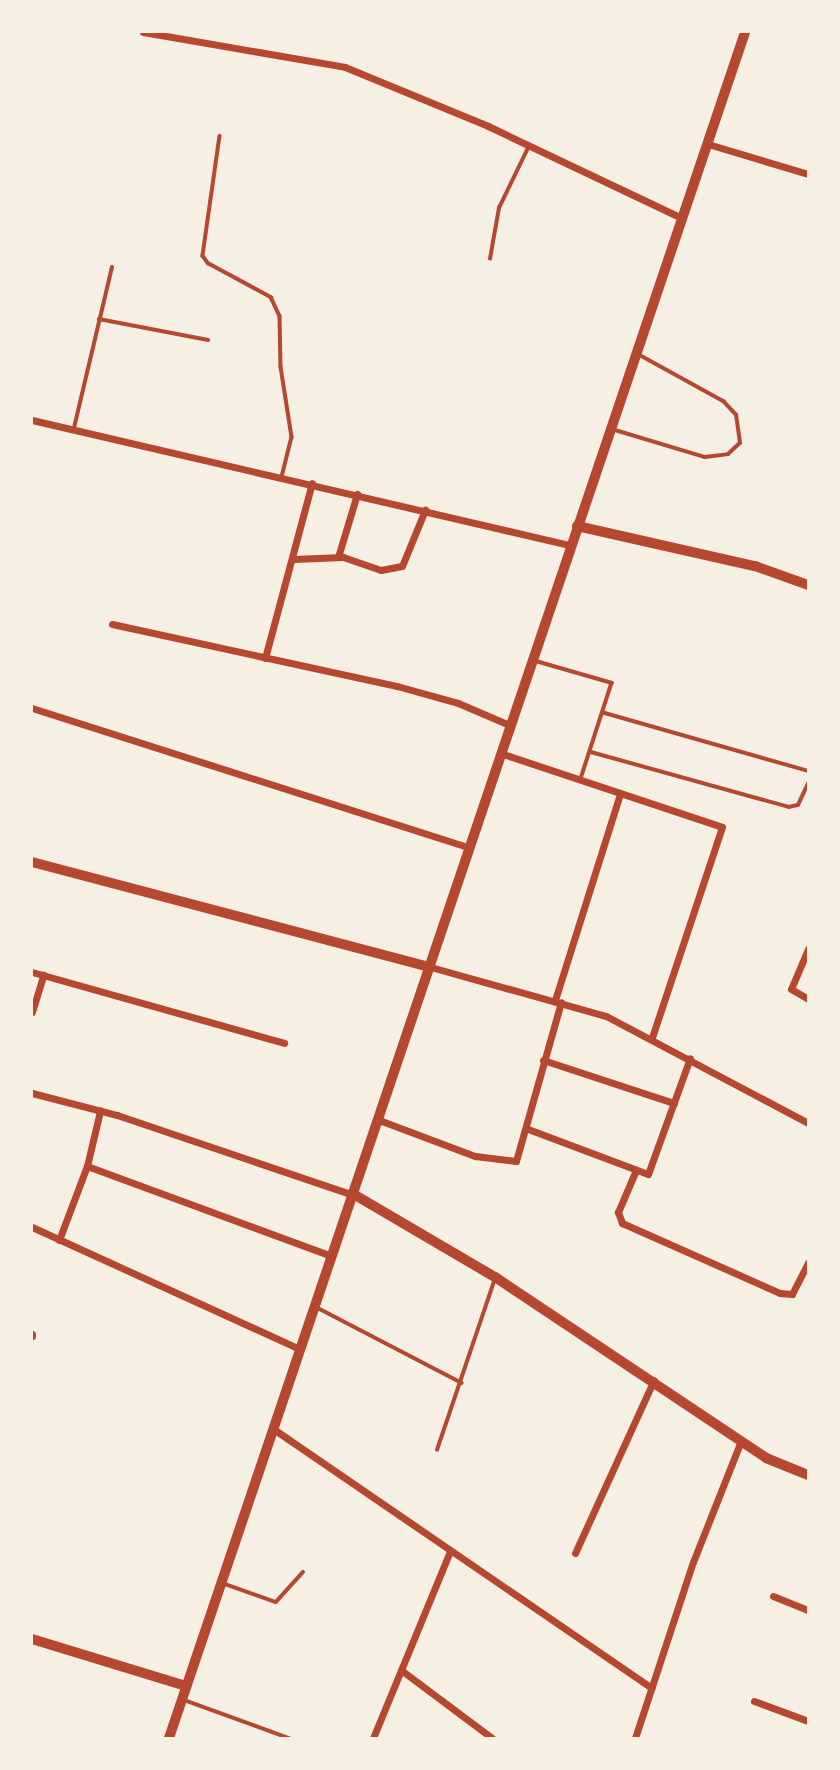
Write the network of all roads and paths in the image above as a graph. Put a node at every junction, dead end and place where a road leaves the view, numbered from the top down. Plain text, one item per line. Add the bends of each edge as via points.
1 (142, 32) edge
2 (745, 32) edge
3 (219, 136) dead end
4 (708, 144) junction
5 (529, 146) junction
6 (808, 174) edge
7 (682, 218) junction
8 (489, 259) dead end
9 (111, 267) dead end
10 (99, 319) junction
11 (208, 341) dead end
12 (635, 353) junction
13 (32, 420) edge
14 (610, 429) junction
15 (74, 430) junction
16 (282, 477) junction
17 (312, 483) junction
18 (357, 494) junction
19 (425, 510) junction
20 (577, 526) junction
21 (569, 545) junction
22 (338, 557) junction
23 (293, 559) junction
24 (808, 584) edge
25 (112, 624) dead end
26 (265, 658) junction
27 (531, 660) junction
28 (32, 708) edge
29 (605, 713) junction
30 (509, 725) junction
31 (591, 752) junction
32 (500, 753) junction
33 (808, 771) edge
34 (580, 780) junction
35 (808, 784) edge
36 (620, 794) junction
37 (468, 847) junction
38 (32, 862) edge
39 (808, 949) edge
40 (428, 966) junction
41 (32, 972) edge
42 (43, 975) junction
43 (808, 999) edge
44 (558, 1001) junction
45 (32, 1012) edge
46 (652, 1038) junction
47 (284, 1043) dead end
48 (690, 1058) junction
49 (543, 1060) junction
50 (32, 1093) edge
51 (674, 1103) junction
52 (100, 1111) junction
53 (379, 1121) junction
54 (808, 1123) edge
55 (528, 1129) junction
56 (87, 1166) junction
57 (636, 1170) junction
58 (355, 1195) junction
59 (32, 1227) edge
60 (59, 1240) junction
61 (332, 1256) junction
62 (808, 1263) edge
63 (495, 1277) junction
64 (314, 1306) junction
65 (298, 1348) junction
66 (654, 1380) junction
67 (462, 1383) junction
68 (271, 1428) junction
69 (741, 1441) junction
70 (437, 1450) dead end
71 (808, 1475) edge
72 (450, 1550) junction
73 (575, 1553) dead end
74 (303, 1572) dead end
75 (220, 1583) junction
76 (773, 1596) dead end
77 (808, 1610) edge
78 (32, 1639) edge
79 (401, 1670) junction
80 (186, 1686) junction
81 (652, 1688) junction
82 (182, 1699) junction
83 (754, 1701) dead end
84 (808, 1721) edge
85 (169, 1738) edge
86 (289, 1738) edge
87 (373, 1738) edge
88 (492, 1738) edge
89 (635, 1738) edge

1 - 5 street via 345,67
2 - 4 main road
3 - 16 lane via 203,256 271,297 280,316 281,367 292,438
4 - 6 street
4 - 7 main road
5 - 7 street
5 - 8 lane via 499,208
7 - 12 main road
9 - 10 lane
10 - 11 lane
10 - 15 lane
12 - 14 main road
12 - 14 lane via 724,402 736,415 740,443 728,454 705,457
13 - 15 street
14 - 20 main road
15 - 16 street
16 - 17 street
17 - 18 street
17 - 23 street
18 - 19 street
18 - 22 street
19 - 21 street
19 - 22 street via 402,566 381,570
20 - 21 main road
20 - 24 street via 755,566
21 - 27 main road
22 - 23 street
23 - 26 street
25 - 26 street
26 - 30 street via 458,703
27 - 29 lane via 608,680 613,690
27 - 30 main road
28 - 37 street
29 - 31 lane
29 - 33 lane
30 - 32 main road
31 - 34 lane
31 - 35 lane via 789,807 798,805
32 - 34 street
32 - 37 main road
34 - 36 street
36 - 44 street
36 - 46 street via 722,828
37 - 40 main road
38 - 40 street
39 - 43 street via 791,989
40 - 44 street
40 - 53 main road
41 - 42 street
42 - 45 street
42 - 47 street
44 - 46 street via 606,1016
44 - 49 street
46 - 48 street
48 - 51 street
48 - 54 street
49 - 51 street
49 - 55 street
50 - 52 street
51 - 57 street via 648,1174
52 - 56 street
52 - 58 street
53 - 55 street via 475,1156 516,1161
53 - 58 main road
55 - 57 street
56 - 60 street
56 - 61 street
57 - 62 street via 618,1212 622,1223 780,1293 793,1294
58 - 61 main road
58 - 63 street
59 - 60 street
60 - 65 street
61 - 64 main road
63 - 66 street
63 - 67 lane
64 - 65 main road
64 - 67 lane
65 - 68 main road
66 - 69 street
66 - 73 street
67 - 70 lane
68 - 72 street
68 - 75 main road
69 - 71 street via 766,1458
69 - 81 street via 693,1562
72 - 79 street
72 - 81 street
74 - 75 lane via 276,1602
75 - 80 main road
76 - 77 street
78 - 80 street
79 - 87 street
79 - 88 street
80 - 82 main road
81 - 89 street
82 - 85 main road
82 - 86 lane
83 - 84 street

